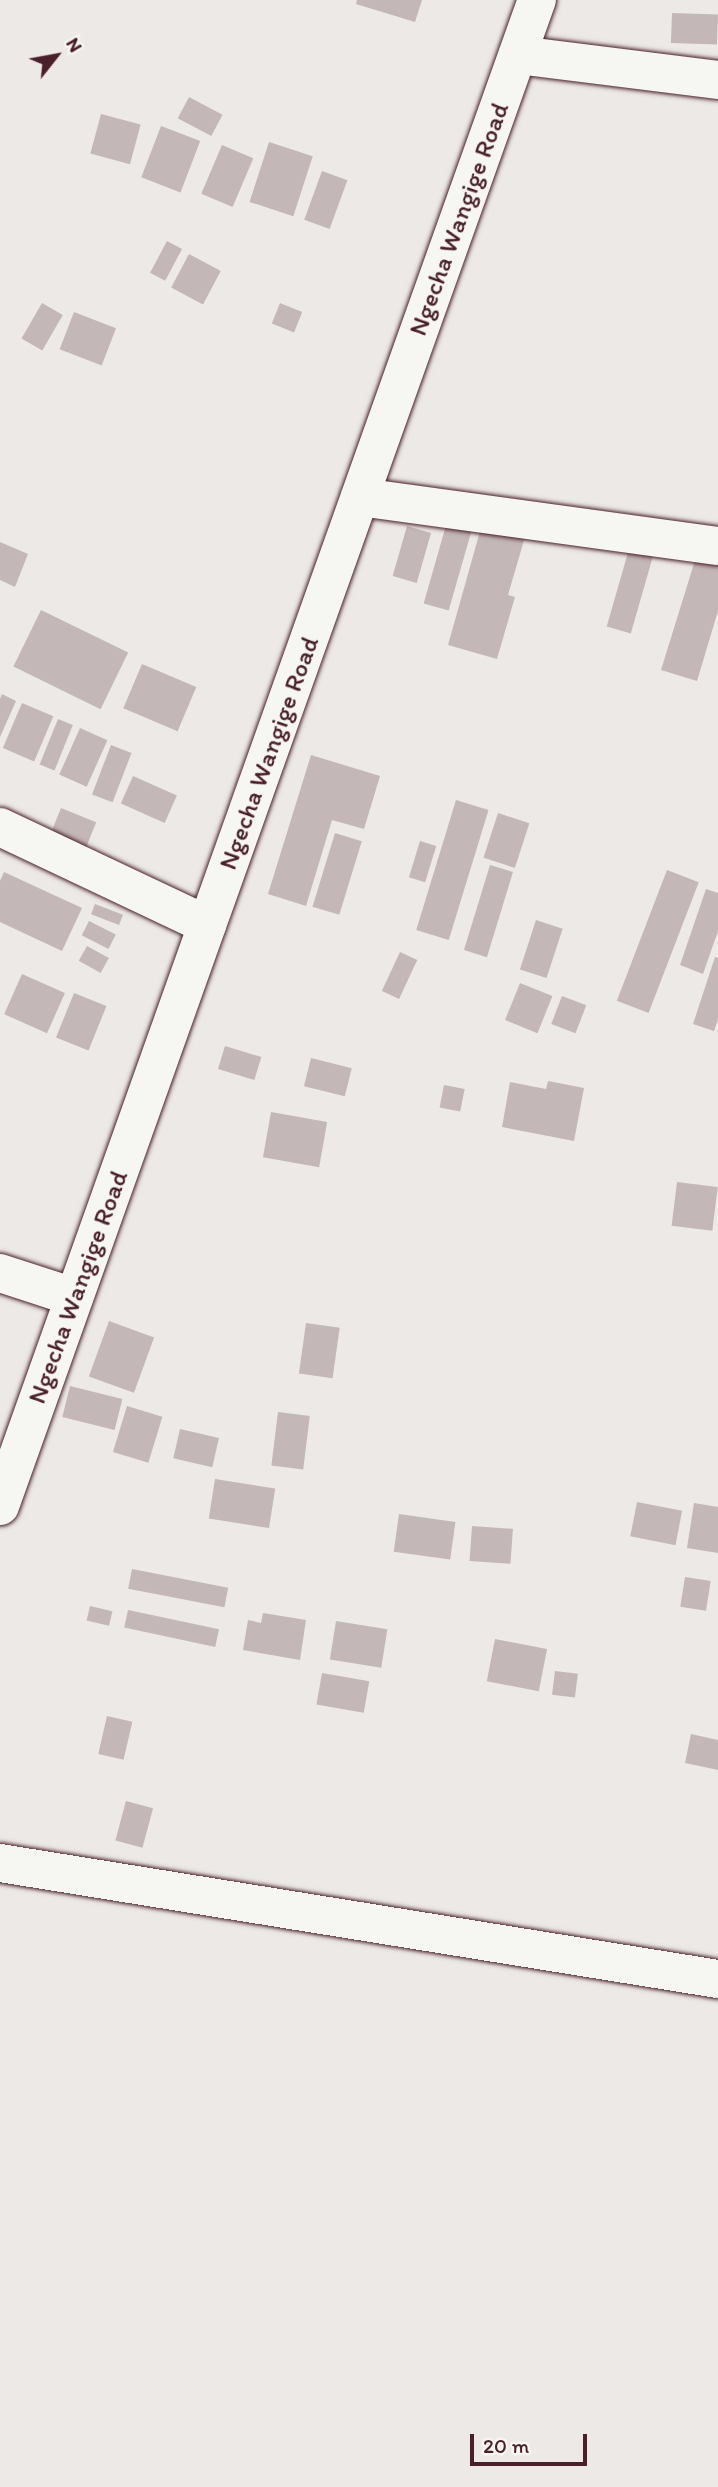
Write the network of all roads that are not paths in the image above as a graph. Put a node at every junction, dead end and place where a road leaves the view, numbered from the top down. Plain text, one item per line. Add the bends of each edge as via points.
1 (537, 0) edge
2 (518, 55) junction
3 (718, 80) edge
4 (360, 497) junction
5 (718, 546) edge
6 (0, 827) edge
7 (207, 925) junction
8 (0, 1273) edge
9 (74, 1297) junction
10 (0, 1506) edge
11 (0, 1863) edge
12 (718, 1979) edge

1 - 2 street, Ngecha Wangige Road
2 - 3 street
2 - 4 street, Ngecha Wangige Road
4 - 5 street
4 - 7 street, Ngecha Wangige Road
6 - 7 street
7 - 9 street, Ngecha Wangige Road
8 - 9 street
9 - 10 street, Ngecha Wangige Road
11 - 12 street

